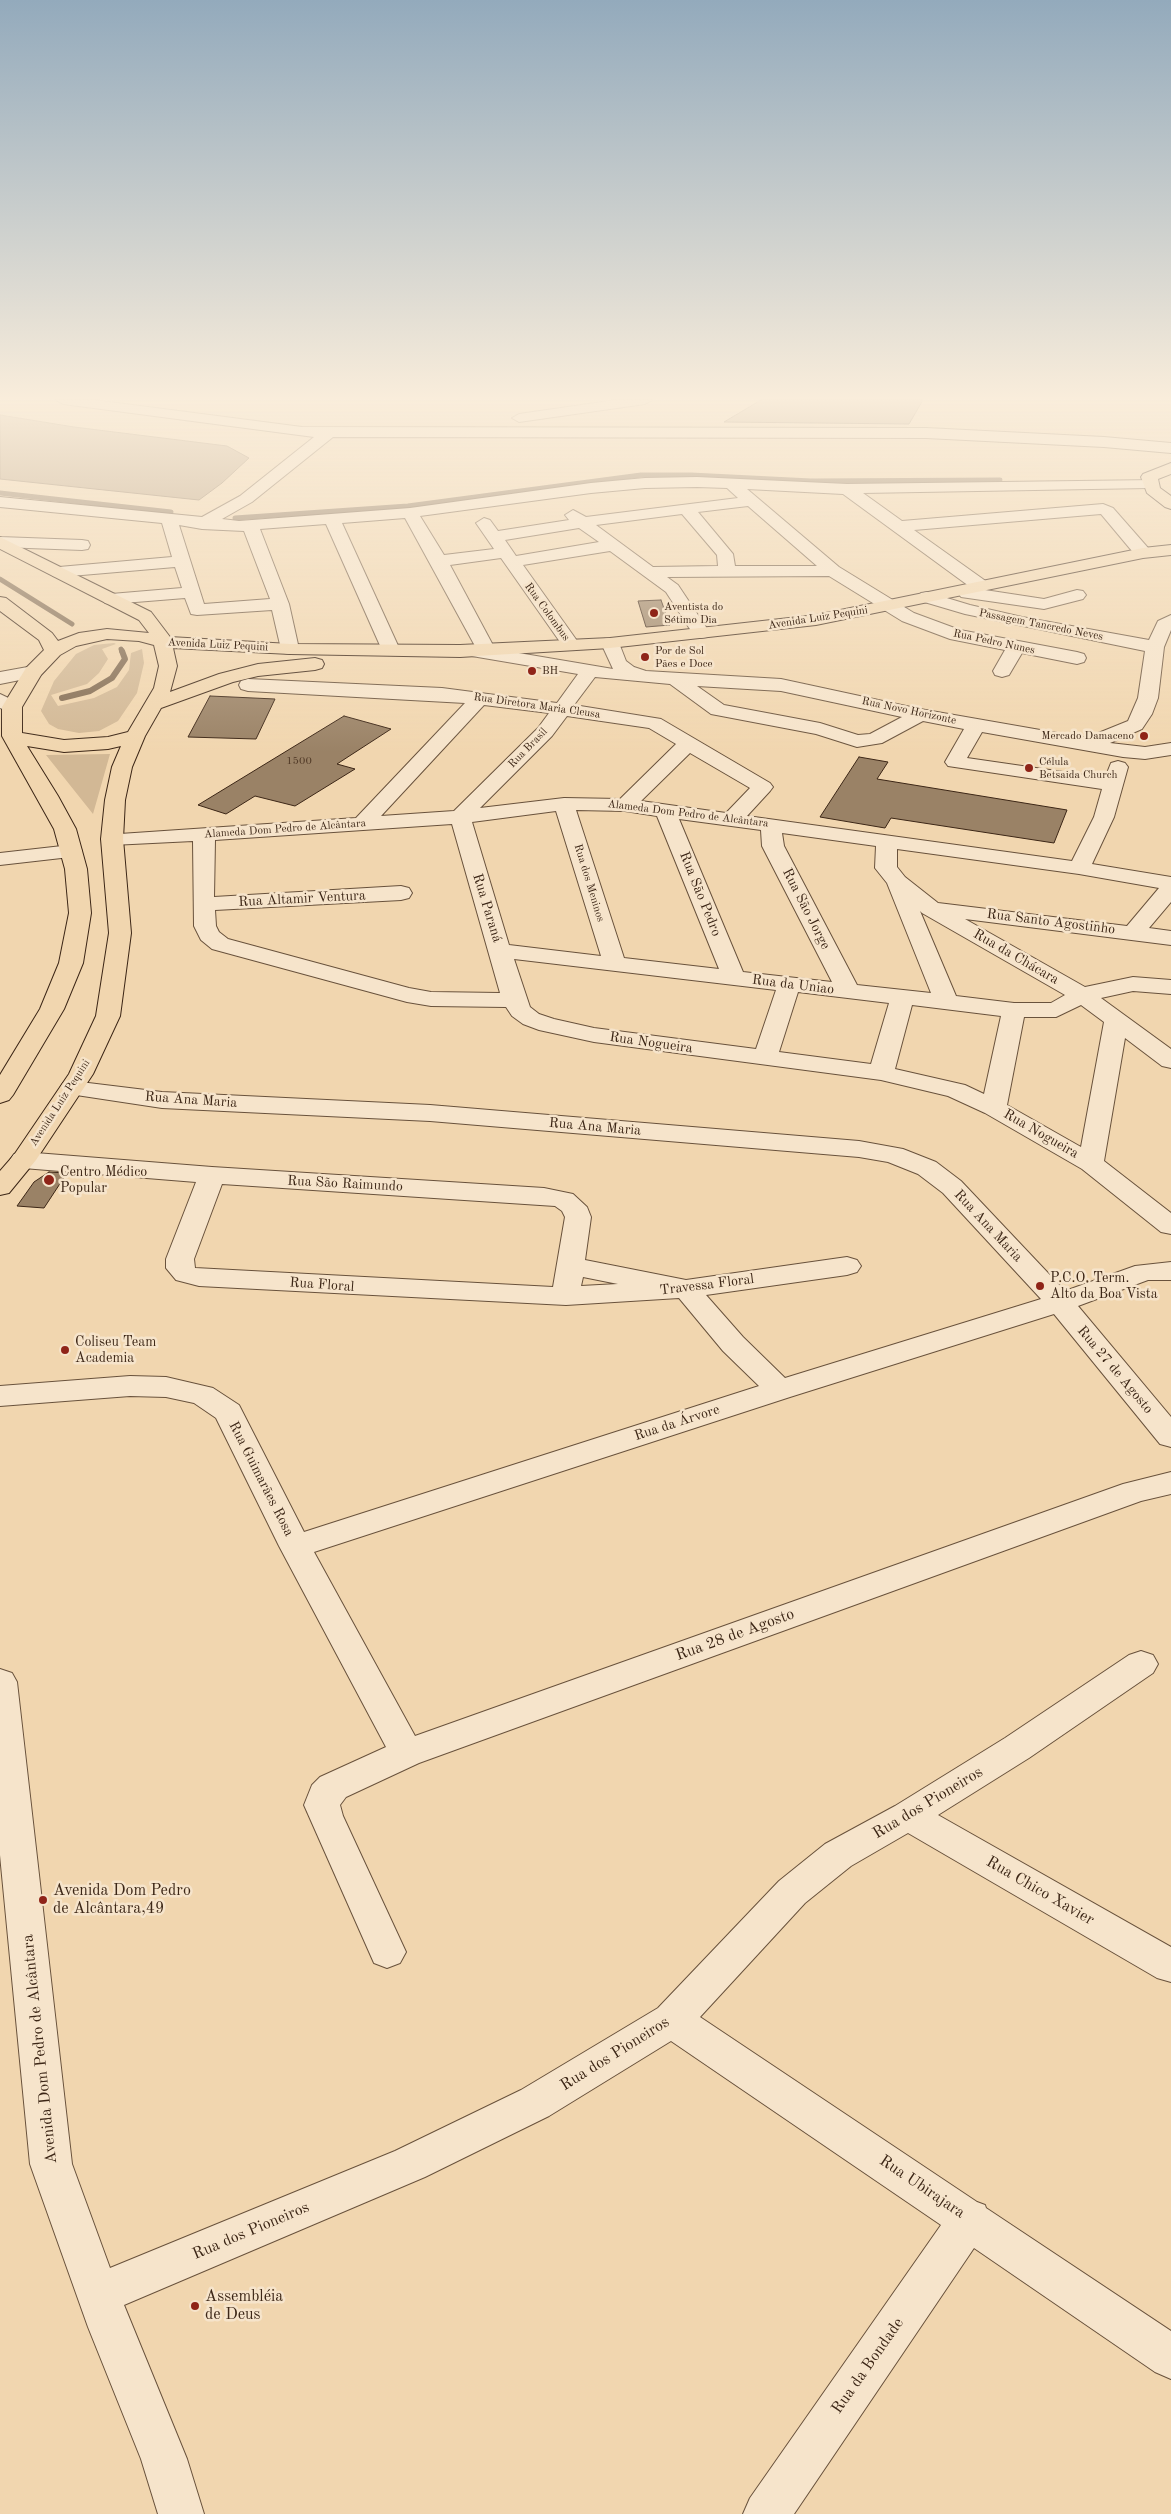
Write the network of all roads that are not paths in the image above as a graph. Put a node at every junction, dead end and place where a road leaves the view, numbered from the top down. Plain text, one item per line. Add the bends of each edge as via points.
1 (48, 517) edge
2 (214, 517) edge
3 (362, 517) edge
4 (413, 517) edge
5 (480, 517) edge
6 (575, 517) edge
7 (619, 517) edge
8 (694, 517) edge
9 (769, 517) edge
10 (888, 517) edge
11 (1002, 517) edge
12 (1113, 517) edge
13 (332, 520) junction
14 (170, 521) junction
15 (581, 522) junction
16 (202, 524) junction
17 (251, 526) junction
18 (900, 526) junction
19 (79, 527) junction
20 (494, 538) junction
21 (0, 542) edge
22 (614, 546) junction
23 (1170, 550) edge
24 (1143, 553) junction
25 (507, 558) junction
26 (182, 560) junction
27 (439, 561) junction
28 (90, 569) junction
29 (833, 571) junction
30 (59, 572) junction
31 (651, 572) junction
32 (727, 572) junction
33 (981, 586) junction
34 (956, 591) junction
35 (191, 592) junction
36 (1077, 595) dead end
37 (927, 597) junction
38 (111, 598) junction
39 (0, 602) edge
40 (280, 604) junction
41 (887, 605) junction
42 (145, 616) junction
43 (1171, 620) edge
44 (701, 634) junction
45 (162, 642) junction
46 (571, 645) junction
47 (267, 647) junction
48 (542, 647) junction
49 (1016, 647) junction
50 (290, 648) junction
51 (486, 649) junction
52 (612, 649) junction
53 (391, 650) junction
54 (463, 650) junction
55 (54, 651) junction
56 (1160, 655) edge
57 (1077, 658) dead end
58 (551, 666) junction
59 (1002, 671) dead end
60 (33, 672) junction
61 (589, 672) junction
62 (646, 677) junction
63 (0, 678) edge
64 (677, 680) junction
65 (248, 686) dead end
66 (480, 698) junction
67 (6, 703) edge
68 (155, 704) junction
69 (561, 709) junction
70 (920, 715) junction
71 (976, 725) junction
72 (12, 736) junction
73 (135, 736) junction
74 (689, 742) junction
75 (1087, 745) junction
76 (1171, 749) edge
77 (1122, 751) junction
78 (1145, 753) junction
79 (1171, 761) edge
80 (1113, 785) junction
81 (564, 804) junction
82 (625, 804) junction
83 (665, 810) junction
84 (460, 817) junction
85 (732, 819) junction
86 (771, 824) junction
87 (360, 825) junction
88 (204, 835) junction
89 (112, 839) junction
90 (887, 841) junction
91 (71, 851) junction
92 (0, 858) edge
93 (1080, 868) junction
94 (897, 882) junction
95 (1171, 884) edge
96 (1171, 888) edge
97 (401, 893) dead end
98 (203, 904) junction
99 (930, 908) junction
100 (1134, 932) junction
101 (1171, 938) edge
102 (500, 951) junction
103 (614, 962) junction
104 (734, 978) junction
105 (789, 985) junction
106 (1171, 986) edge
107 (849, 992) junction
108 (1082, 995) junction
109 (902, 998) junction
110 (514, 1000) junction
111 (947, 1004) junction
112 (1014, 1010) junction
113 (1116, 1020) junction
114 (765, 1058) junction
115 (1171, 1061) edge
116 (881, 1073) junction
117 (72, 1088) junction
118 (0, 1095) edge
119 (994, 1108) junction
120 (23, 1160) junction
121 (1091, 1163) junction
122 (212, 1176) junction
123 (0, 1187) edge
124 (1171, 1226) edge
125 (571, 1266) junction
126 (847, 1266) dead end
127 (1171, 1271) edge
128 (686, 1289) junction
129 (566, 1296) junction
130 (1060, 1303) junction
131 (780, 1390) junction
132 (0, 1396) edge
133 (1171, 1436) edge
134 (1171, 1483) edge
135 (295, 1546) junction
136 (1141, 1664) dead end
137 (0, 1682) edge
138 (406, 1753) junction
139 (908, 1816) junction
140 (388, 1952) dead end
141 (1171, 1966) edge
142 (672, 2020) junction
143 (970, 2219) junction
144 (99, 2294) junction
145 (1171, 2357) edge
146 (181, 2514) edge
147 (766, 2514) edge

1 - 19 street
2 - 16 street
3 - 13 street
4 - 27 street
5 - 20 street, Rua Colombus
6 - 15 street
7 - 15 street
8 - 32 street via 725,554
9 - 29 street, Rua Pedro Nunes
10 - 18 street
11 - 18 street
12 - 24 street
13 - 17 street
13 - 53 street
14 - 16 street
14 - 19 street
14 - 26 street
15 - 20 street
15 - 22 street
16 - 17 street
17 - 40 street
18 - 33 street
19 - 21 street
19 - 28 street
20 - 25 street, Rua Colombus
21 - 30 main road
22 - 25 street
22 - 31 street
23 - 24 main road, Avenida Luiz Pequini
24 - 33 main road, Avenida Luiz Pequini
25 - 27 street
25 - 46 street, Rua Colombus
26 - 28 street
26 - 35 street
27 - 51 street
28 - 30 street
29 - 32 street
29 - 41 street, Rua Pedro Nunes
30 - 38 main road
31 - 32 street
31 - 44 street via 680,598
33 - 34 main road, Avenida Luiz Pequini
34 - 36 street via 1044,604
34 - 37 main road, Avenida Luiz Pequini
35 - 38 street
35 - 40 street via 195,609 200,610
37 - 41 main road, Avenida Luiz Pequini
37 - 56 street, Passagem Tancredo Neves
38 - 42 main road
39 - 55 main road via 46,636
40 - 50 street
41 - 44 main road, Avenida Luiz Pequini via 816,620
41 - 49 street, Rua Pedro Nunes via 908,617 956,635
42 - 45 main road
42 - 47 main road
43 - 56 street via 1164,624
44 - 52 main road, Avenida Luiz Pequini
45 - 47 main road, Avenida Luiz Pequini
45 - 55 main road, Avenida Luiz Pequini via 139,636 107,634 74,640
45 - 68 main road via 168,666
46 - 48 main road, Avenida Luiz Pequini
46 - 52 main road, Avenida Luiz Pequini
47 - 50 main road, Avenida Luiz Pequini
48 - 51 main road, Avenida Luiz Pequini
48 - 58 street via 538,652 539,658
49 - 57 street, Rua Pedro Nunes
49 - 59 street
50 - 53 main road, Avenida Luiz Pequini
51 - 54 main road, Avenida Luiz Pequini
52 - 58 street via 602,663
52 - 62 street, Rua Novo Horizonte via 623,669
53 - 54 main road, Avenida Luiz Pequini
54 - 58 street, Rua Novo Horizonte
54 - 68 main road, Avenida Luiz Pequini via 258,670 203,685
55 - 60 main road, Avenida Luiz Pequini
56 - 75 street via 1148,698 1135,725
58 - 61 street, Rua Novo Horizonte
60 - 63 street
60 - 67 main road, Avenida Luiz Pequini
61 - 62 street, Rua Novo Horizonte
61 - 69 street, Rua Brasil
62 - 64 street, Rua Novo Horizonte
64 - 70 street, Rua Novo Horizonte via 781,685
64 - 70 street via 718,710 820,729 857,741 875,739
65 - 66 street, Rua Diretora Maria Cleusa
66 - 69 street, Rua Diretora Maria Cleusa
66 - 87 street
67 - 72 main road, Avenida Luiz Pequini
68 - 73 main road, Avenida Luiz Pequini
69 - 74 street, Rua Diretora Maria Cleusa via 654,723
69 - 84 street, Rua Brasil via 545,732
70 - 71 street, Rua Novo Horizonte
71 - 75 street, Rua Novo Horizonte
71 - 80 street via 955,762
72 - 73 main road via 64,746 108,743
72 - 91 main road, Avenida Luiz Pequini via 65,829
73 - 89 main road, Avenida Luiz Pequini via 122,767
74 - 82 street
74 - 85 street, Rua Diretora Maria Cleusa via 763,788
75 - 77 street, Rua Novo Horizonte
76 - 78 street, Rua Novo Horizonte
77 - 78 street, Rua Novo Horizonte
77 - 80 street
78 - 79 street
80 - 93 street via 1104,817
81 - 82 street, Alameda Dom Pedro de Alcântara
81 - 84 street, Alameda Dom Pedro de Alcântara
81 - 103 street, Rua dos Meninos
82 - 83 street, Alameda Dom Pedro de Alcântara
83 - 85 street, Alameda Dom Pedro de Alcântara
83 - 104 street, Rua São Pedro
84 - 87 street, Alameda Dom Pedro de Alcântara
84 - 102 street, Rua Paraná
85 - 86 street, Alameda Dom Pedro de Alcântara
86 - 90 street, Alameda Dom Pedro de Alcântara
86 - 107 street, Rua São Jorge via 773,846
87 - 88 street, Alameda Dom Pedro de Alcântara
88 - 89 street, Alameda Dom Pedro de Alcântara
88 - 98 street
89 - 117 main road, Avenida Luiz Pequini via 120,933 116,971 108,1016
90 - 93 street, Alameda Dom Pedro de Alcântara
90 - 94 street, Rua da Chácara via 886,868
91 - 92 street
91 - 118 main road, Avenida Luiz Pequini via 80,913 71,962 52,1009
93 - 95 street, Alameda Dom Pedro de Alcântara
94 - 99 street, Rua da Chácara
94 - 111 street
96 - 100 street
97 - 98 street, Rua Altamir Ventura
98 - 110 street via 209,935 220,944 236,950 407,995 431,999
99 - 100 street, Rua Santo Agostinho
99 - 108 street, Rua da Chácara
100 - 101 street, Rua Santo Agostinho
102 - 103 street, Rua da Uniao
102 - 110 street, Rua Paraná
103 - 104 street, Rua da Uniao
104 - 105 street, Rua da Uniao
105 - 107 street, Rua da Uniao
105 - 114 street
106 - 108 street, Rua da Uniao via 1133,984
107 - 109 street, Rua da Uniao
108 - 112 street, Rua da Uniao via 1056,1010
108 - 113 street, Rua da Chácara
109 - 111 street, Rua da Uniao
109 - 116 street
110 - 114 street, Rua Nogueira via 530,1019 547,1025 594,1035
111 - 112 street, Rua da Uniao
112 - 119 street
113 - 115 street, Rua da Chácara
113 - 121 street
114 - 116 street, Rua Nogueira
116 - 119 street, Rua Nogueira via 956,1090
117 - 120 main road, Avenida Luiz Pequini
117 - 130 street, Rua Ana Maria via 162,1100 430,1113 860,1148 894,1155 928,1168 952,1187
119 - 121 street, Rua Nogueira
120 - 122 street, Rua São Raimundo
120 - 123 main road, Avenida Luiz Pequini
121 - 124 street, Rua Nogueira
122 - 125 street, Rua São Raimundo via 544,1196 564,1200 574,1208 578,1217
122 - 129 street, Rua Floral via 180,1259 180,1268 186,1274 384,1288
125 - 128 street
125 - 129 street, Rua São Raimundo
126 - 128 street, Travessa Floral
127 - 130 street, Rua da Árvore via 1144,1272
128 - 129 street, Travessa Floral
128 - 131 street via 733,1344
130 - 131 street, Rua da Árvore
130 - 133 street, Rua 27 de Agosto
131 - 135 street, Rua da Árvore
132 - 135 street, Rua Guimarães Rosa via 130,1386 166,1387 203,1395 228,1412
134 - 138 street, Rua 28 de Agosto via 1126,1495
135 - 138 street, Rua Guimarães Rosa
136 - 139 street, Rua dos Pioneiros via 1017,1748
137 - 144 street, Avenida Dom Pedro de Alcântara via 51,2164
138 - 140 street, Rua 28 de Agosto via 334,1787 325,1795 322,1804
139 - 141 street, Rua Chico Xavier
139 - 142 street, Rua dos Pioneiros via 838,1855 792,1892
142 - 143 street, Rua Ubirajara
142 - 144 street, Rua dos Pioneiros via 535,2103 410,2164
143 - 145 street, Rua Ubirajara
143 - 147 street, Rua da Bondade
144 - 146 street, Avenida Dom Pedro de Alcântara via 164,2459

